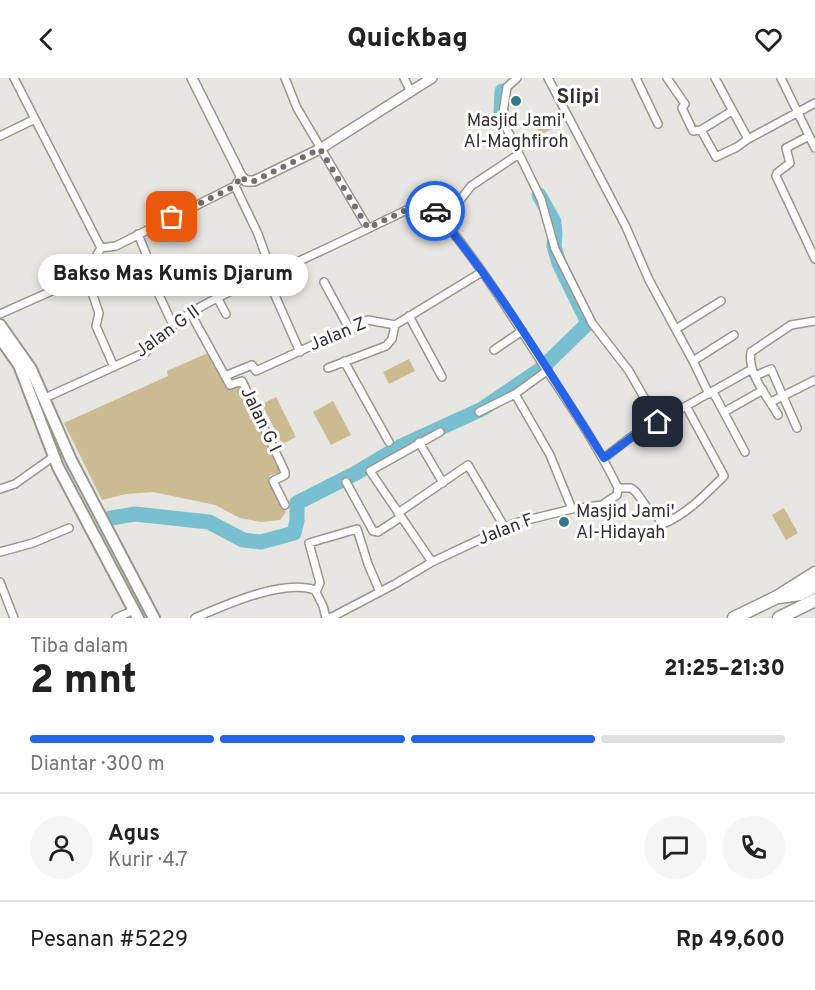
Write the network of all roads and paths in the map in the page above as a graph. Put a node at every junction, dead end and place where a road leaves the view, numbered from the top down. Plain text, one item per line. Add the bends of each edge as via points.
1 (14, 78) edge
2 (192, 78) edge
3 (285, 78) edge
4 (404, 78) edge
5 (432, 78) edge
6 (516, 78) edge
7 (548, 78) edge
8 (636, 78) edge
9 (667, 78) edge
10 (715, 78) edge
11 (781, 78) edge
12 (411, 92) junction
13 (815, 103) edge
14 (732, 111) junction
15 (798, 112) junction
16 (35, 119) junction
17 (658, 124) dead end
18 (701, 130) junction
19 (0, 136) edge
20 (808, 136) junction
21 (748, 139) junction
22 (815, 148) edge
23 (320, 149) junction
24 (519, 154) junction
25 (241, 176) junction
26 (235, 186) junction
27 (444, 222) junction
28 (368, 228) junction
29 (138, 234) junction
30 (101, 248) junction
31 (815, 259) edge
32 (218, 262) dead end
33 (84, 269) junction
34 (482, 272) junction
35 (269, 274) junction
36 (324, 282) dead end
37 (232, 291) junction
38 (218, 299) junction
39 (721, 301) dead end
40 (0, 314) edge
41 (191, 314) junction
42 (226, 314) dead end
43 (410, 316) junction
44 (815, 321) edge
45 (0, 325) edge
46 (173, 325) junction
47 (396, 325) junction
48 (676, 329) junction
49 (350, 330) junction
50 (522, 331) junction
51 (734, 335) dead end
52 (0, 338) edge
53 (495, 350) dead end
54 (300, 352) junction
55 (344, 361) junction
56 (693, 361) junction
57 (114, 367) junction
58 (546, 367) junction
59 (328, 368) dead end
60 (754, 373) junction
61 (225, 376) junction
62 (442, 376) dead end
63 (815, 380) edge
64 (763, 390) junction
65 (711, 393) junction
66 (515, 394) junction
67 (783, 396) junction
68 (45, 398) junction
69 (771, 402) junction
70 (686, 406) junction
71 (479, 412) dead end
72 (724, 412) junction
73 (778, 416) dead end
74 (658, 422) junction
75 (797, 429) dead end
76 (440, 432) dead end
77 (389, 442) dead end
78 (419, 442) junction
79 (746, 452) dead end
80 (53, 457) junction
81 (604, 458) junction
82 (346, 482) dead end
83 (443, 483) junction
84 (618, 488) junction
85 (0, 489) edge
86 (285, 505) dead end
87 (572, 509) junction
88 (399, 515) junction
89 (69, 528) dead end
90 (504, 528) junction
91 (0, 552) edge
92 (432, 562) junction
93 (815, 573) edge
94 (0, 582) edge
95 (815, 586) edge
96 (316, 592) junction
97 (380, 592) junction
98 (777, 597) junction
99 (815, 600) edge
100 (136, 614) edge
101 (14, 618) edge
102 (116, 618) edge
103 (154, 618) edge
104 (195, 618) edge
105 (204, 618) edge
106 (328, 618) edge
107 (734, 618) edge
108 (779, 618) edge

1 - 16 street
2 - 25 street
3 - 23 street
4 - 12 street
5 - 12 street
6 - 24 street via 507,87 502,119
7 - 48 street
8 - 17 street
9 - 18 street via 684,102 682,108 693,131
10 - 14 street
11 - 15 street
12 - 23 street
13 - 15 street
14 - 18 street
14 - 21 street
15 - 20 street
15 - 21 street
16 - 19 street
16 - 30 street
18 - 21 street via 716,157
20 - 22 street
20 - 31 street via 786,148 790,163 776,176
23 - 25 street via 254,181
23 - 28 street
24 - 27 street via 471,186
24 - 74 street via 541,200 554,246 592,323 629,371
25 - 26 street
26 - 29 street
26 - 35 street via 258,234
27 - 28 street, Jalan G II via 427,202
27 - 34 street
28 - 35 street, Jalan G II
29 - 30 street via 116,246
29 - 46 street via 155,276 152,280
30 - 33 street
32 - 37 street
33 - 40 street via 49,294
33 - 57 street via 99,313 96,326
34 - 43 street
34 - 50 street
35 - 37 street, Jalan G II
35 - 54 street
36 - 49 street
37 - 38 street, Jalan G II
38 - 41 street, Jalan G II
38 - 42 street
39 - 48 street
41 - 46 street, Jalan G II
41 - 61 street, Jalan G I
43 - 47 street
43 - 62 street
44 - 60 street via 791,325 756,347 750,357
45 - 68 main road via 26,361
46 - 57 street, Jalan G II via 146,352
47 - 49 street, Jalan Z via 368,320
47 - 55 street via 386,346
48 - 56 street
49 - 54 street, Jalan Z
50 - 53 street
50 - 58 street
51 - 56 street
52 - 80 main road via 19,365
54 - 61 street, Jalan Z via 256,371 252,365
55 - 59 street
55 - 77 street
56 - 65 street
57 - 68 street, Jalan G II
58 - 66 street
58 - 81 street
60 - 64 street
60 - 65 street
60 - 67 street via 771,369
61 - 86 street, Jalan G I via 230,385 243,381 285,472 273,482
63 - 67 street
64 - 69 street
64 - 72 street
65 - 70 street
65 - 72 street
66 - 71 street
66 - 87 street via 550,455
67 - 69 street
67 - 75 street
68 - 103 main road via 71,460
69 - 73 street
70 - 74 street
70 - 84 street via 724,476 695,504 663,524 636,492
72 - 79 street
74 - 81 street
76 - 78 street
78 - 83 street
78 - 88 street via 370,471
80 - 85 street
80 - 100 main road
81 - 84 street
82 - 88 street via 373,531 378,532
83 - 88 street
83 - 90 street via 468,465
84 - 87 street, Jalan F via 617,495 607,503
87 - 90 street, Jalan F
88 - 92 street
89 - 91 street
90 - 92 street, Jalan F
92 - 97 street, Jalan F
93 - 98 highway
94 - 101 street
95 - 98 highway via 800,594
96 - 97 street via 320,583 309,543 357,528
96 - 104 street via 299,588 262,593
96 - 105 street via 270,594
96 - 106 street
97 - 106 street, Jalan F
98 - 107 highway
99 - 108 highway
100 - 102 street

